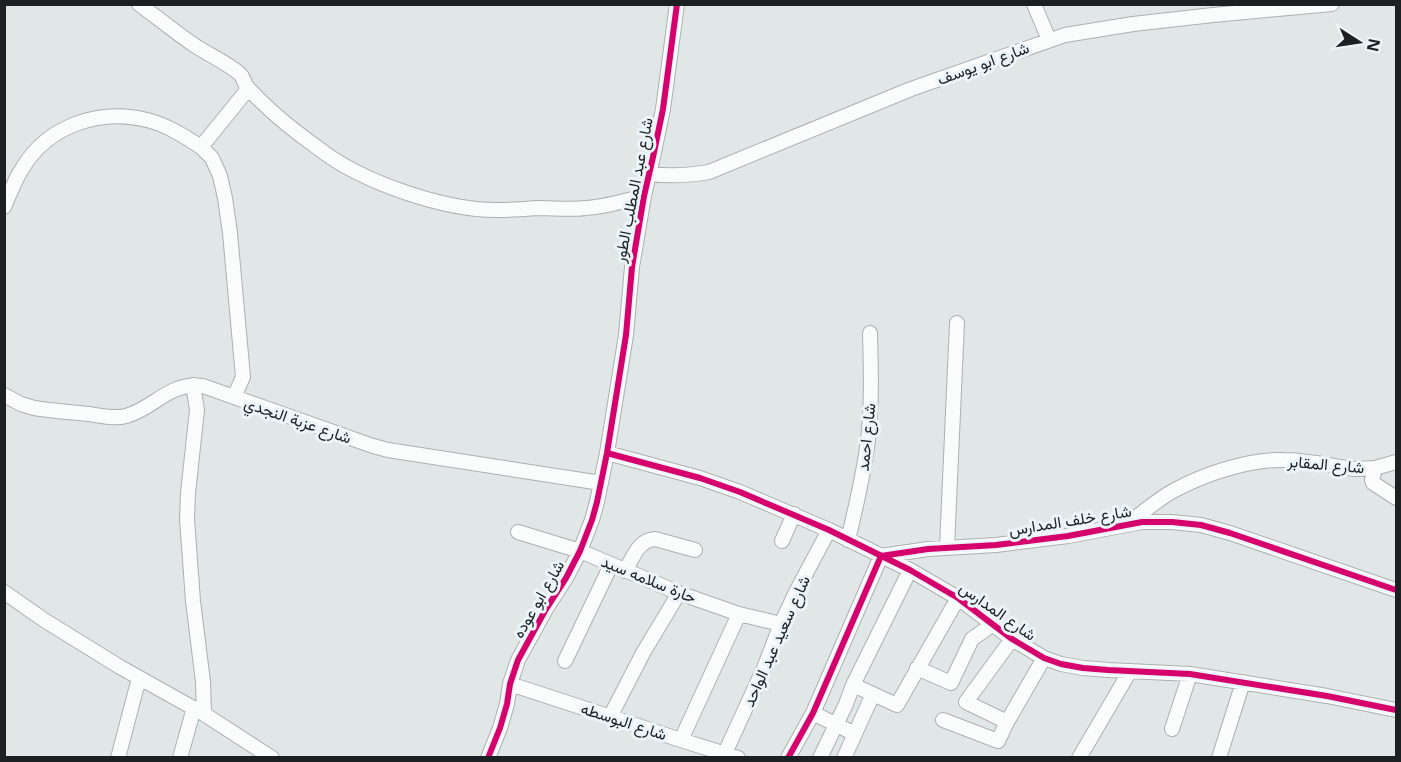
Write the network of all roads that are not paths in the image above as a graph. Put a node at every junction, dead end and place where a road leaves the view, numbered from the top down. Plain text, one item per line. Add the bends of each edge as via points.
1 (139, 4) edge
2 (677, 4) edge
3 (1034, 4) edge
4 (1332, 4) edge
5 (1049, 40) junction
6 (248, 89) junction
7 (201, 147) junction
8 (648, 174) junction
9 (644, 196) junction
10 (4, 207) edge
11 (957, 323) dead end
12 (870, 333) dead end
13 (193, 385) junction
14 (4, 395) edge
15 (234, 397) junction
16 (607, 453) junction
17 (1396, 462) edge
18 (1375, 468) junction
19 (601, 483) junction
20 (1396, 498) edge
21 (794, 514) junction
22 (1127, 524) junction
23 (829, 530) junction
24 (518, 532) dead end
25 (848, 540) junction
26 (782, 541) dead end
27 (948, 547) junction
28 (695, 550) dead end
29 (580, 551) junction
30 (881, 556) junction
31 (611, 565) junction
32 (910, 570) junction
33 (626, 571) junction
34 (1396, 590) edge
35 (4, 592) edge
36 (678, 592) junction
37 (958, 598) junction
38 (739, 614) junction
39 (781, 624) junction
40 (993, 624) junction
41 (1012, 639) junction
42 (1044, 658) junction
43 (565, 661) dead end
44 (917, 668) junction
45 (1130, 670) junction
46 (1190, 674) junction
47 (139, 678) junction
48 (1243, 682) junction
49 (510, 684) junction
50 (853, 685) junction
51 (873, 694) junction
52 (1396, 710) edge
53 (199, 711) junction
54 (813, 713) junction
55 (610, 717) junction
56 (943, 720) dead end
57 (1007, 722) junction
58 (836, 724) junction
59 (1172, 729) dead end
60 (855, 734) junction
61 (681, 740) junction
62 (732, 755) edge
63 (118, 758) edge
64 (180, 758) edge
65 (272, 758) edge
66 (488, 758) edge
67 (788, 758) edge
68 (820, 758) edge
69 (844, 758) edge
70 (1079, 758) edge
71 (1219, 758) edge

1 - 6 street via 194,46 241,75
2 - 8 street, شارع عبد المطلب الطور via 663,109
3 - 5 street
4 - 5 street, شارع ابو يوسف via 1133,24
5 - 8 street, شارع ابو يوسف via 911,89 709,172 689,176
6 - 7 street
6 - 9 street via 300,135 341,164 442,204 499,210 586,208
7 - 10 street via 148,120 125,116 81,121 59,130 37,148 22,168
7 - 15 street via 212,158 220,176 230,233 243,377
8 - 9 street, شارع عبد المطلب الطور
9 - 16 street, شارع عبد المطلب الطور
11 - 27 street
12 - 25 street, شارع احمد via 868,438
13 - 14 street via 170,392 131,414 115,417 34,408
13 - 15 street, شارع عزبة النجدي
13 - 53 street via 197,410 187,519 203,682
15 - 19 street, شارع عزبة النجدي via 387,450
16 - 19 street, شارع ابو عوده
16 - 21 street, شارع المدارس via 710,482
17 - 18 street, شارع المقابر
18 - 20 street via 1373,483
18 - 22 street, شارع المقابر via 1285,460 1241,465 1174,491
19 - 29 street, شارع ابو عوده
21 - 23 street, شارع المدارس
21 - 26 street
22 - 27 street, شارع خلف المدارس via 1068,536
22 - 34 street, شارع خلف المدارس via 1201,525
23 - 25 street, شارع المدارس
23 - 39 street, شارع سعيد عبد الواحد
24 - 29 street, حارة سلامه سيد
25 - 30 street, شارع المدارس
27 - 30 street, شارع خلف المدارس
28 - 33 street via 650,539 642,542
29 - 31 street, حارة سلامه سيد
29 - 49 street, شارع ابو عوده via 518,660
30 - 32 street, شارع المدارس
30 - 54 street
31 - 33 street, حارة سلامه سيد
31 - 43 street
32 - 37 street, شارع المدارس
32 - 50 street
33 - 36 street, حارة سلامه سيد
35 - 47 street
36 - 38 street, حارة سلامه سيد
36 - 55 street
37 - 40 street, شارع المدارس
37 - 44 street
38 - 39 street, حارة سلامه سيد
38 - 61 street
39 - 62 street, شارع سعيد عبد الواحد
40 - 41 street, شارع المدارس
40 - 44 street via 972,639 951,683
41 - 42 street, شارع المدارس
41 - 57 street via 966,702
42 - 45 street, شارع المدارس via 1083,668
42 - 57 street
44 - 51 street via 897,705
45 - 46 street, شارع المدارس
45 - 70 street
46 - 48 street, شارع المدارس
46 - 59 street
47 - 53 street
47 - 63 street
48 - 52 street, شارع المدارس
48 - 71 street
49 - 55 street, شارع البوسطه
49 - 66 street, شارع ابو عوده
50 - 51 street
50 - 58 street
51 - 60 street
53 - 64 street
53 - 65 street
54 - 58 street
54 - 67 street
55 - 61 street, شارع البوسطه
56 - 57 street via 998,741
58 - 60 street
58 - 68 street
60 - 69 street
61 - 62 street, شارع البوسطه

